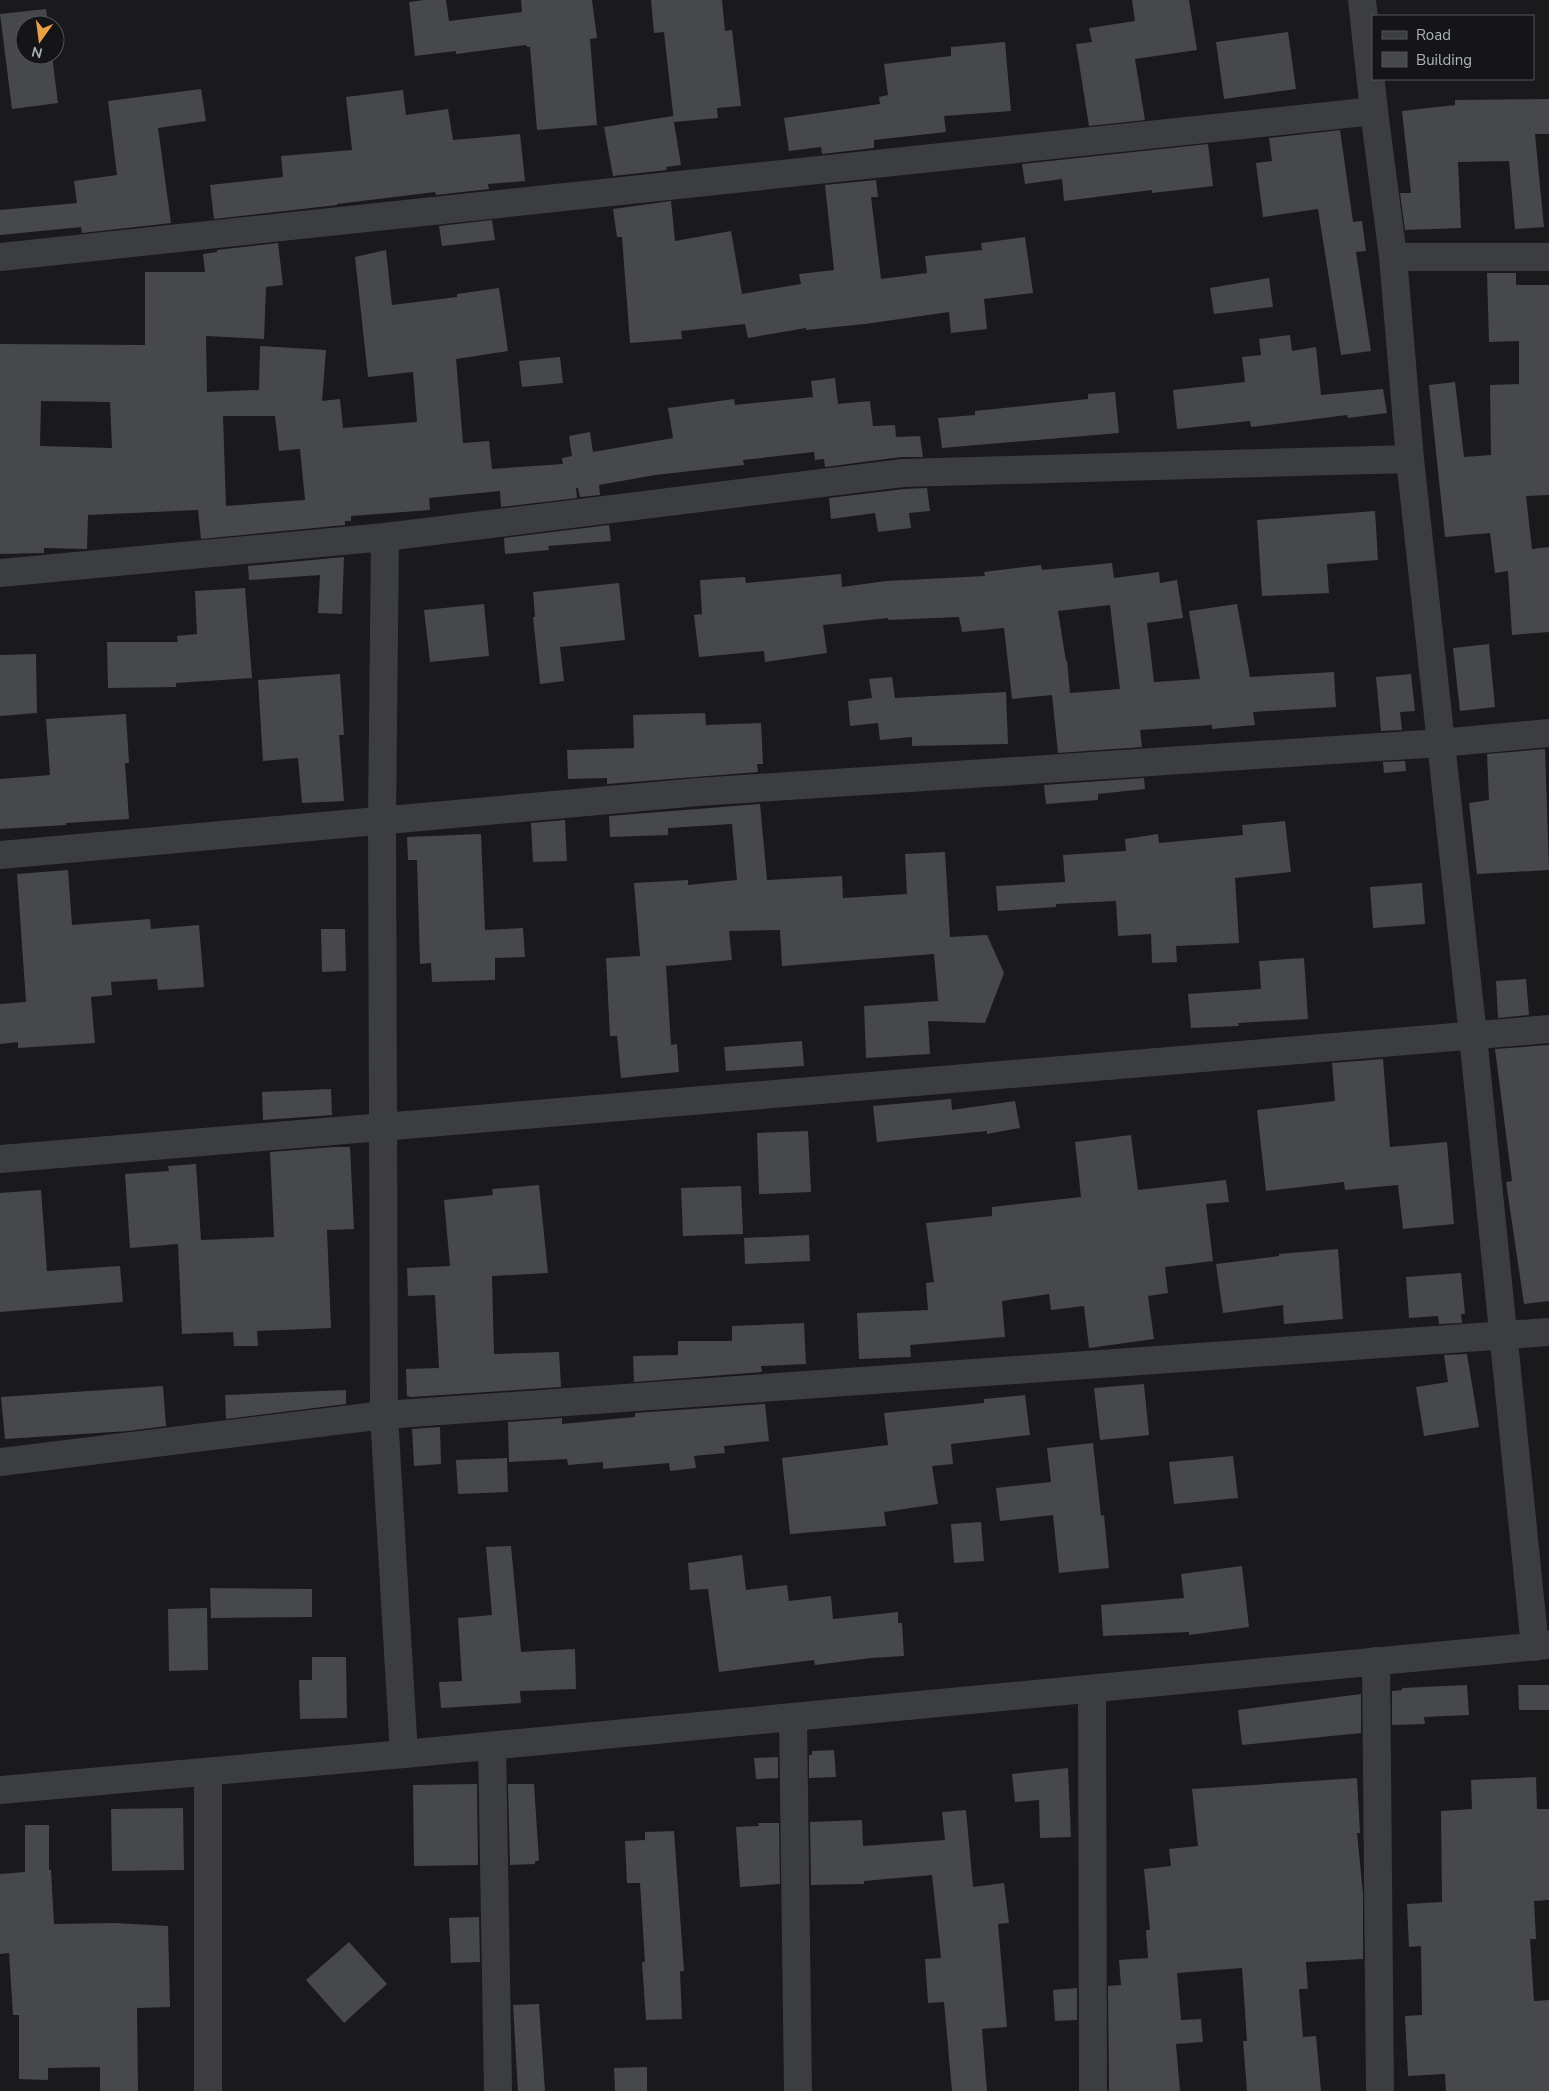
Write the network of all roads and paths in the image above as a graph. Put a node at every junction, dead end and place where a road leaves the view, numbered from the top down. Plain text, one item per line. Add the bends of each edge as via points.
1 (1362, 0) edge
2 (1374, 110) junction
3 (0, 257) edge
4 (1393, 257) junction
5 (1549, 257) edge
6 (1410, 459) junction
7 (385, 538) junction
8 (0, 573) edge
9 (1549, 733) edge
10 (1440, 743) junction
11 (382, 821) junction
12 (0, 855) edge
13 (1549, 1030) edge
14 (1473, 1036) junction
15 (383, 1127) junction
16 (0, 1159) edge
17 (1549, 1332) edge
18 (1502, 1336) junction
19 (384, 1415) junction
20 (0, 1462) edge
21 (1542, 1646) edge
22 (1376, 1661) junction
23 (1092, 1690) junction
24 (793, 1718) junction
25 (492, 1746) junction
26 (404, 1754) junction
27 (208, 1772) junction
28 (0, 1790) edge
29 (208, 2091) edge
30 (498, 2091) edge
31 (798, 2091) edge
32 (1094, 2091) edge
33 (1380, 2091) edge

1 - 2 street
2 - 3 street
2 - 4 street
4 - 5 street
4 - 6 street
6 - 7 street via 903,473
6 - 10 street
7 - 8 street
7 - 11 street
9 - 10 street
10 - 11 street via 698,792
10 - 14 street
11 - 12 street
11 - 15 street
13 - 14 street
14 - 15 street
14 - 18 street
15 - 16 street
15 - 19 street
17 - 18 street
18 - 19 street
18 - 21 street
19 - 20 street
19 - 26 street
21 - 22 street
22 - 23 street
22 - 33 street
23 - 24 street
23 - 32 street
24 - 25 street
24 - 31 street
25 - 26 street
25 - 30 street
26 - 27 street
27 - 28 street
27 - 29 street

